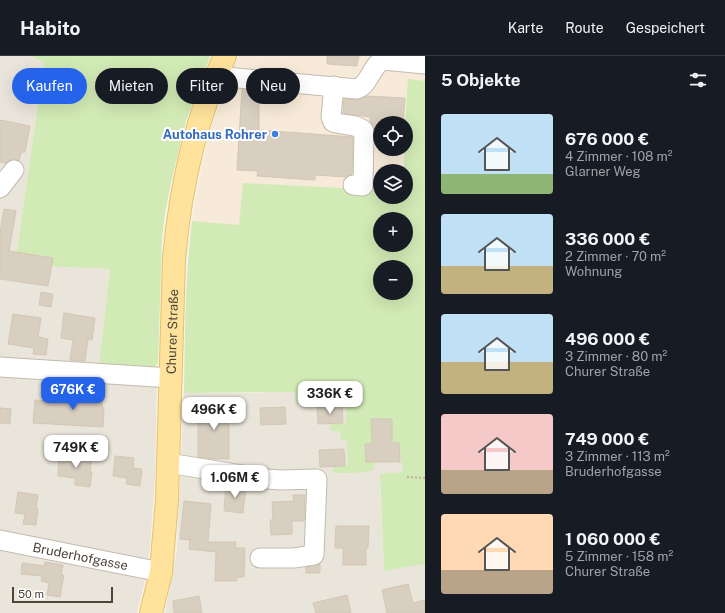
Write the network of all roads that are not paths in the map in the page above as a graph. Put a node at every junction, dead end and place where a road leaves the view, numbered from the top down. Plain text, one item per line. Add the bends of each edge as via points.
1 (225, 56) edge
2 (425, 64) edge
3 (220, 68) edge
4 (238, 78) edge
5 (334, 86) junction
6 (206, 104) edge
7 (14, 170) dead end
8 (353, 185) dead end
9 (0, 188) edge
10 (0, 367) edge
11 (171, 378) junction
12 (168, 462) junction
13 (0, 540) edge
14 (260, 558) dead end
15 (161, 572) junction
16 (151, 613) edge

1 - 3 main road, Churer Straße
2 - 5 street via 383,60 378,62 362,86 357,89
4 - 5 street
5 - 8 street via 331,117 333,122 357,126 364,131 363,186
6 - 11 main road, Churer Straße via 182,196 174,259
7 - 9 street
10 - 11 street
11 - 12 main road, Churer Straße
12 - 14 street via 254,478 317,479 314,555
12 - 15 main road, Churer Straße
13 - 15 street, Bruderhofgasse
15 - 16 main road, Churer Straße

